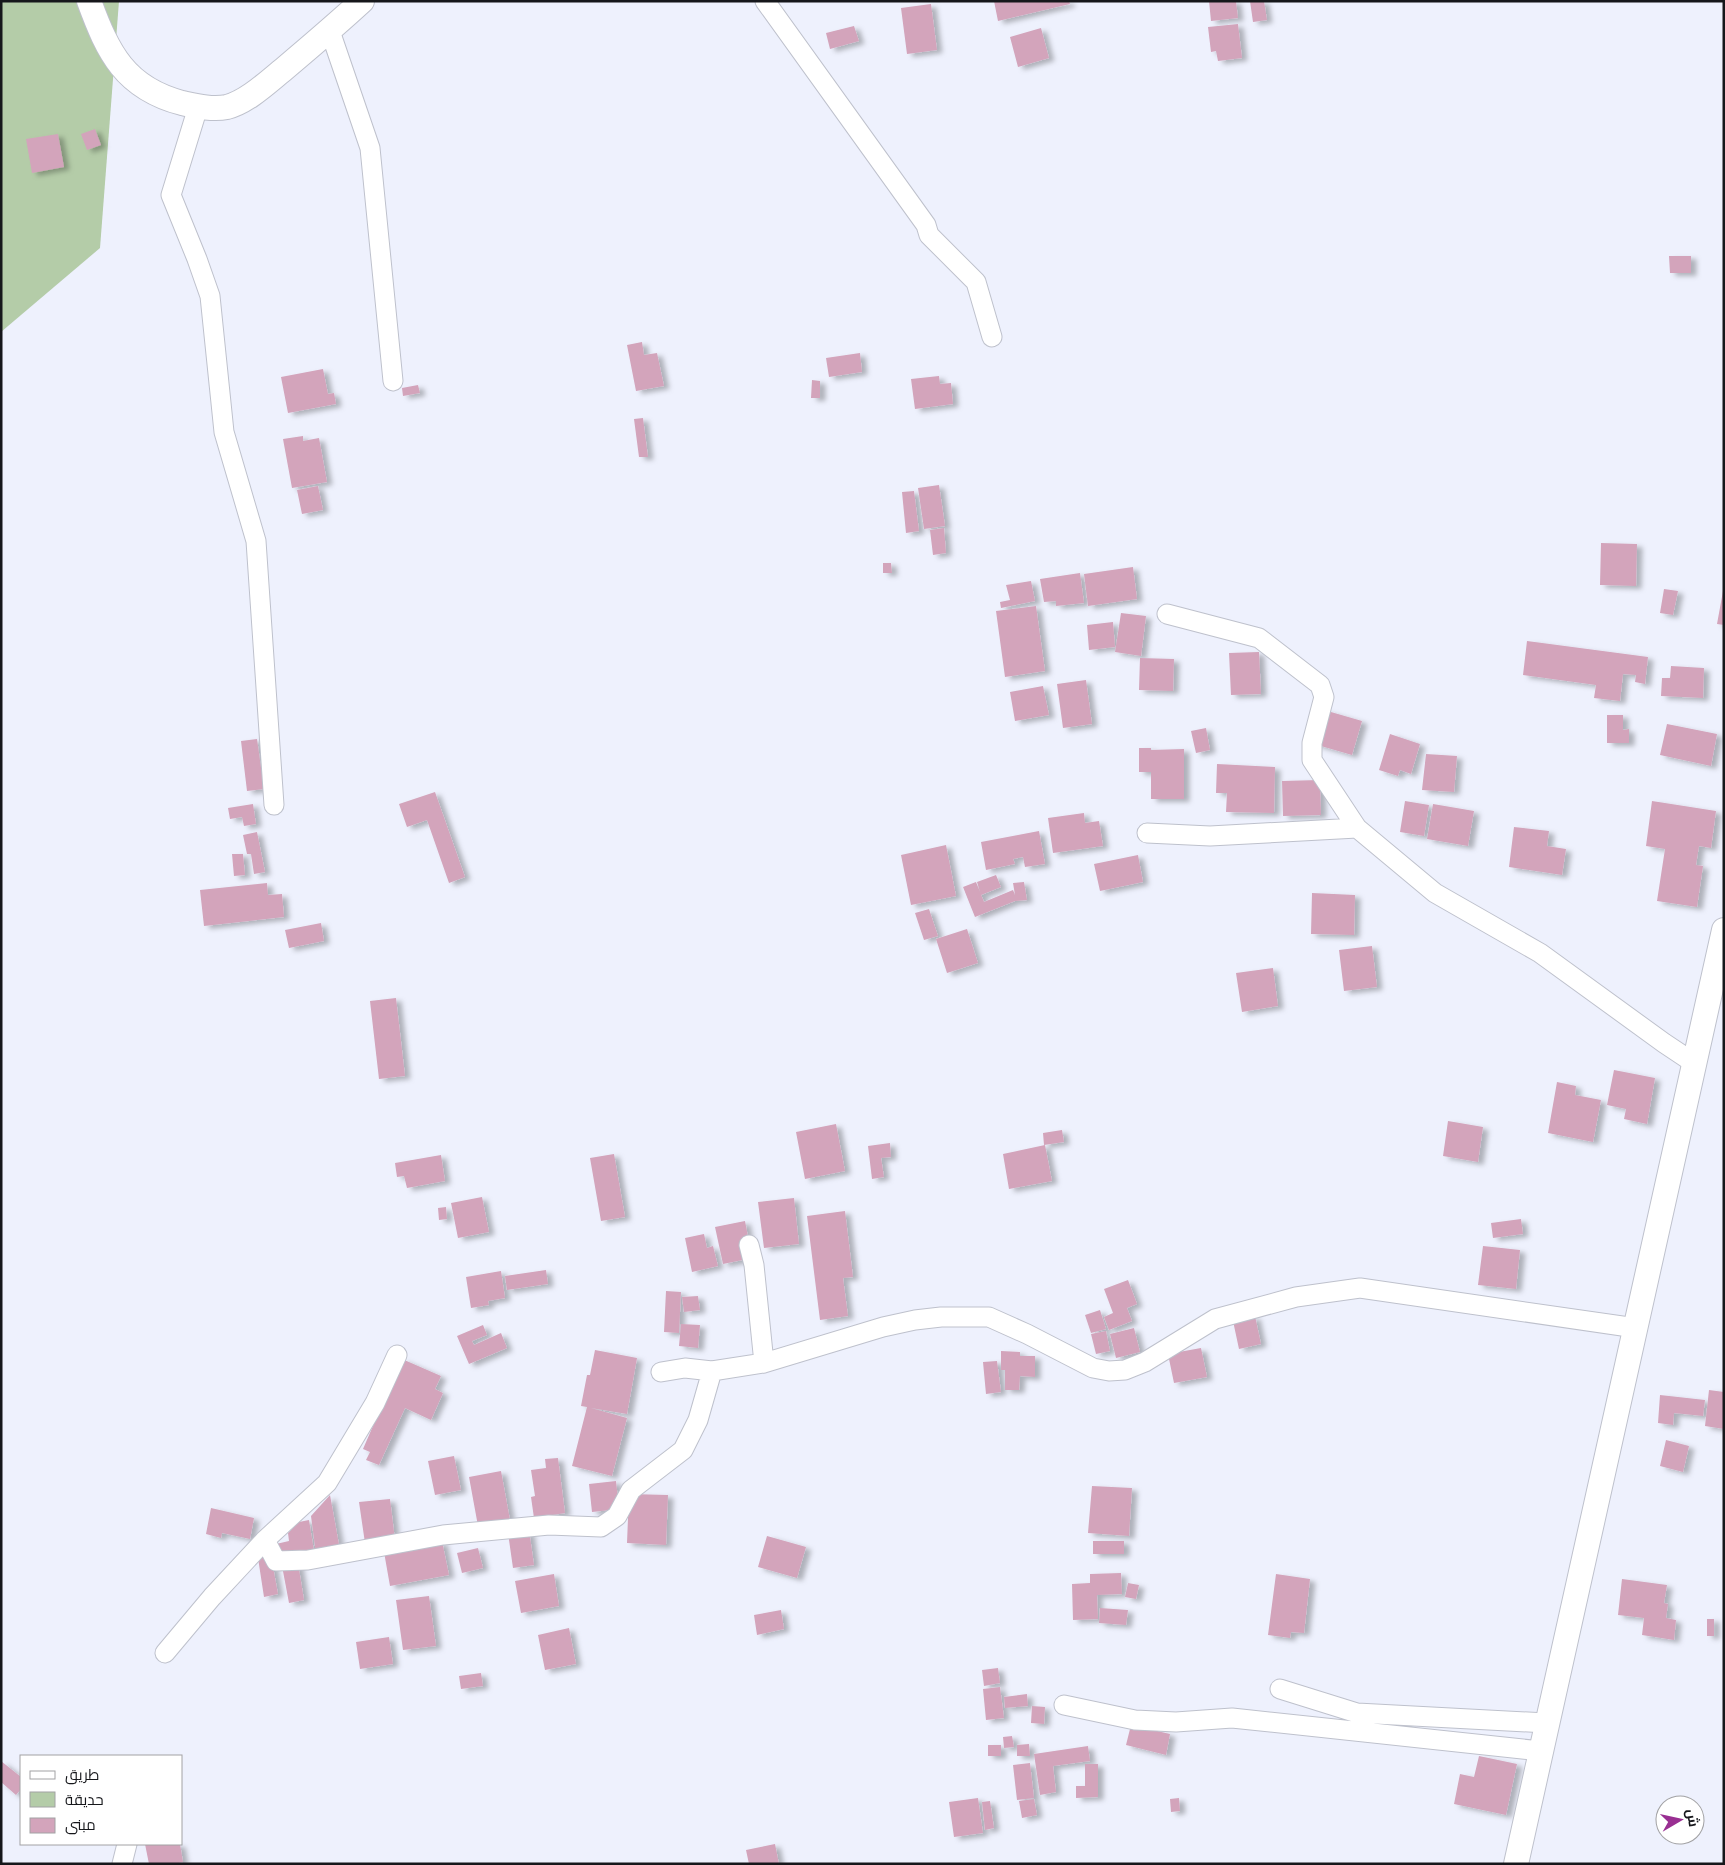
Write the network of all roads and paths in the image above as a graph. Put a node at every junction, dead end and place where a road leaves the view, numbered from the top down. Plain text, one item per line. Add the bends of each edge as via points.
1 (90, 1) edge
2 (362, 1) edge
3 (765, 1) edge
4 (330, 31) junction
5 (198, 107) junction
6 (992, 337) dead end
7 (393, 382) dead end
8 (1167, 614) dead end
9 (274, 805) dead end
10 (1357, 828) junction
11 (1147, 833) dead end
12 (1724, 930) edge
13 (1694, 1062) junction
14 (750, 1245) dead end
15 (1636, 1328) junction
16 (397, 1355) dead end
17 (764, 1364) junction
18 (712, 1371) junction
19 (661, 1372) dead end
20 (265, 1540) junction
21 (165, 1652) dead end
22 (1280, 1689) dead end
23 (1064, 1705) dead end
24 (1546, 1722) junction
25 (1541, 1752) junction
26 (127, 1845) edge
27 (122, 1864) edge
28 (1516, 1864) edge

1 - 5 main road via 114,57 132,79 163,98
2 - 4 main road
3 - 6 street via 926,225 929,235 976,282
4 - 5 main road via 253,94 228,107
4 - 7 street via 370,148
5 - 9 street via 171,196 210,296 224,432 256,541
8 - 10 street via 1259,638 1320,685 1324,697 1312,743 1312,760
10 - 11 street via 1210,836
10 - 13 street via 1435,893 1540,953
12 - 13 main road
13 - 15 main road
14 - 17 street
15 - 17 street via 1360,1288 1296,1297 1215,1319 1145,1362 1125,1370 1093,1368 989,1317 915,1320
15 - 24 main road
16 - 20 street via 375,1403 327,1483
17 - 18 street
18 - 19 street via 685,1368
18 - 20 street via 698,1420 683,1450 630,1490 617,1516 601,1527 549,1525 443,1535 308,1560 276,1561
20 - 21 street
22 - 24 street via 1356,1713
23 - 25 street via 1135,1720 1176,1722 1232,1718
24 - 25 main road
25 - 28 main road
26 - 27 street

